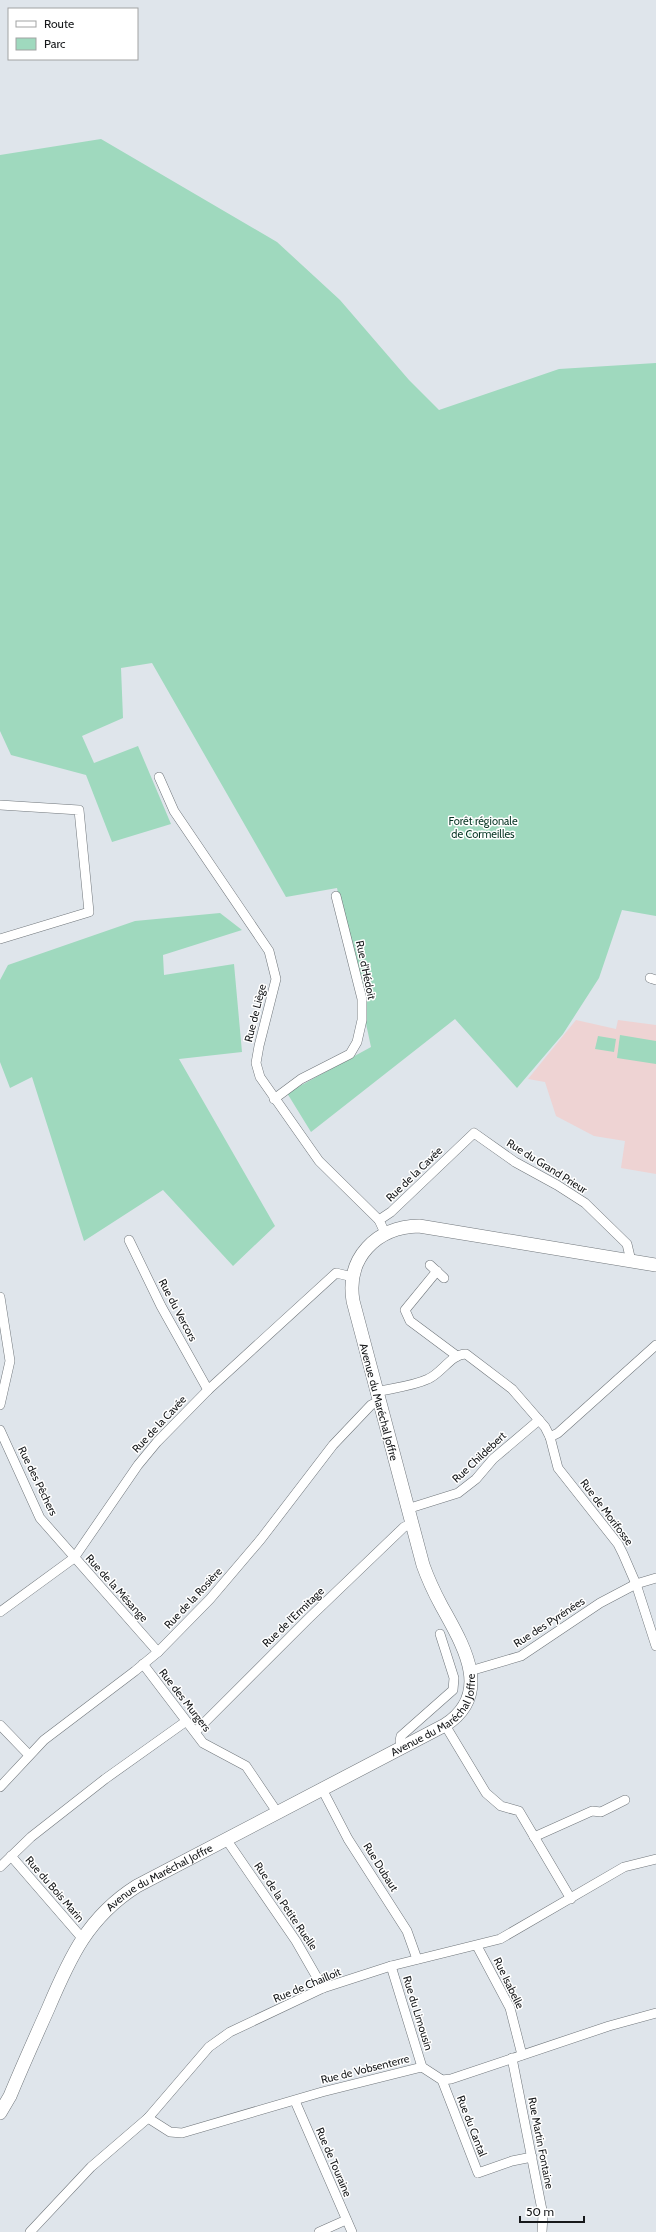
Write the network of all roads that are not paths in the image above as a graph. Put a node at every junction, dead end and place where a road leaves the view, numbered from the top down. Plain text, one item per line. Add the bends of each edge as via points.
1 (159, 777) dead end
2 (0, 805) edge
3 (336, 896) dead end
4 (0, 939) edge
5 (274, 1099) junction
6 (474, 1133) joint
7 (379, 1220) junction
8 (386, 1233) junction
9 (129, 1240) dead end
10 (651, 1257) edge
11 (631, 1258) junction
12 (656, 1265) edge
13 (352, 1277) junction
14 (444, 1278) dead end
15 (0, 1297) edge
16 (656, 1345) edge
17 (457, 1356) junction
18 (208, 1390) junction
19 (378, 1396) junction
20 (0, 1405) edge
21 (539, 1420) junction
22 (0, 1430) edge
23 (550, 1437) junction
24 (407, 1509) junction
25 (411, 1524) junction
26 (74, 1558) junction
27 (656, 1578) edge
28 (636, 1584) junction
29 (0, 1612) edge
30 (440, 1634) dead end
31 (656, 1646) edge
32 (158, 1652) junction
33 (143, 1664) junction
34 (470, 1671) junction
35 (185, 1722) junction
36 (0, 1725) edge
37 (444, 1725) junction
38 (196, 1731) junction
39 (402, 1747) junction
40 (30, 1756) junction
41 (0, 1787) edge
42 (322, 1789) junction
43 (625, 1800) dead end
44 (277, 1812) junction
45 (534, 1837) junction
46 (226, 1840) junction
47 (10, 1856) junction
48 (656, 1859) edge
49 (0, 1867) edge
50 (571, 1899) junction
51 (82, 1938) junction
52 (477, 1946) junction
53 (417, 1959) junction
54 (391, 1966) junction
55 (323, 1988) junction
56 (656, 2013) edge
57 (522, 2055) junction
58 (512, 2058) junction
59 (422, 2067) junction
60 (442, 2080) junction
61 (295, 2101) junction
62 (0, 2113) edge
63 (148, 2118) junction
64 (532, 2157) junction
65 (346, 2220) junction
66 (30, 2232) edge
67 (319, 2232) edge
68 (352, 2232) edge
69 (542, 2232) edge

1 - 5 street, Rue de Liège via 174,811 269,951 276,979 256,1063 260,1077
2 - 4 street via 79,810 89,912
3 - 5 street, Rue d'Hédoit via 362,999 362,1020 357,1042 350,1054 302,1079
5 - 7 street, Rue de Liège via 319,1161
6 - 7 street, Rue de la Cavée via 391,1212
6 - 11 street, Rue du Grand Prieur via 515,1162 585,1204 627,1244
7 - 8 street
8 - 11 street, Avenue du Maréchal Joffre via 403,1227 428,1227
8 - 13 street, Avenue du Maréchal Joffre via 366,1250
9 - 18 street, Rue du Vercors via 161,1306
10 - 11 street, Avenue du Maréchal Joffre
11 - 12 street, Avenue du Maréchal Joffre
13 - 18 street, Rue de la Cavée via 336,1274
13 - 19 street, Avenue du Maréchal Joffre via 353,1301
14 - 17 street via 434,1268 405,1310 410,1321
15 - 20 street via 10,1361
16 - 23 street via 558,1433
17 - 19 street via 428,1380
17 - 21 street, Rue de Morifosse via 466,1354 488,1369 512,1389
18 - 26 street, Rue de la Cavée via 147,1453
19 - 24 street, Avenue du Maréchal Joffre
19 - 32 street, Rue de la Rosière via 333,1445 261,1539 225,1581
21 - 23 street, Rue de Morifosse
21 - 24 street, Rue Childebert via 493,1459 476,1479 458,1494
22 - 26 street, Rue des Pêchers via 40,1518
23 - 28 street, Rue de Morifosse via 558,1468 618,1544
24 - 25 street, Avenue du Maréchal Joffre
25 - 34 street, Avenue du Maréchal Joffre via 428,1578 465,1648
25 - 38 street, Rue de l'Ermitage via 404,1526
26 - 29 street, Rue de la Cavée
26 - 32 street, Rue de la Mésange
27 - 28 street, Rue des Pyrénées
28 - 31 street, Rue de Morifosse
28 - 34 street, Rue des Pyrénées via 574,1619 520,1656
30 - 39 street via 454,1678 453,1690 401,1736
32 - 33 street, Rue de la Rosière
33 - 35 street, Rue des Murgers
33 - 40 street, Rue de la Rosière via 44,1740
34 - 37 street, Avenue du Maréchal Joffre via 470,1689 464,1706
35 - 38 street, Rue des Murgers
35 - 47 street via 105,1779
36 - 40 street
37 - 39 street, Avenue du Maréchal Joffre
37 - 45 street via 486,1793 500,1806 519,1811
38 - 44 street, Rue des Murgers via 203,1743 246,1766
39 - 42 street, Avenue du Maréchal Joffre
40 - 41 street, Rue de la Rosière
42 - 44 street, Avenue du Maréchal Joffre
42 - 53 street, Rue Dubaut via 348,1839 407,1931
43 - 45 street via 601,1812 592,1812
44 - 46 street, Avenue du Maréchal Joffre
45 - 50 street
46 - 51 street, Avenue du Maréchal Joffre via 126,1893 104,1911
46 - 55 street, Rue de la Petite Ruelle via 296,1940
47 - 49 street
47 - 51 street, Rue du Bois Marin
48 - 50 street, Rue de Chailloit via 624,1867
50 - 52 street, Rue de Chailloit via 500,1939
51 - 62 street, Avenue du Maréchal Joffre via 66,1967 10,2096
52 - 53 street, Rue de Chailloit
52 - 57 street, Rue Isabelle via 510,2008
53 - 54 street, Rue de Chailloit
54 - 55 street, Rue de Chailloit
54 - 59 street, Rue du Limousin
55 - 63 street, Rue de Chailloit via 219,2039 209,2047
56 - 57 street
57 - 58 street
58 - 60 street via 452,2079
58 - 64 street, Rue Martin Fontaine
59 - 60 street, Rue de Vobsenterre
59 - 61 street, Rue de Vobsenterre
60 - 64 street, Rue du Cantal via 478,2173
61 - 63 street, Rue de Vobsenterre via 182,2133 170,2132
61 - 65 street, Rue de Touraine
63 - 66 street, Rue de Chailloit via 91,2167
64 - 69 street, Rue Martin Fontaine via 543,2215
65 - 67 street
65 - 68 street, Rue de Touraine

